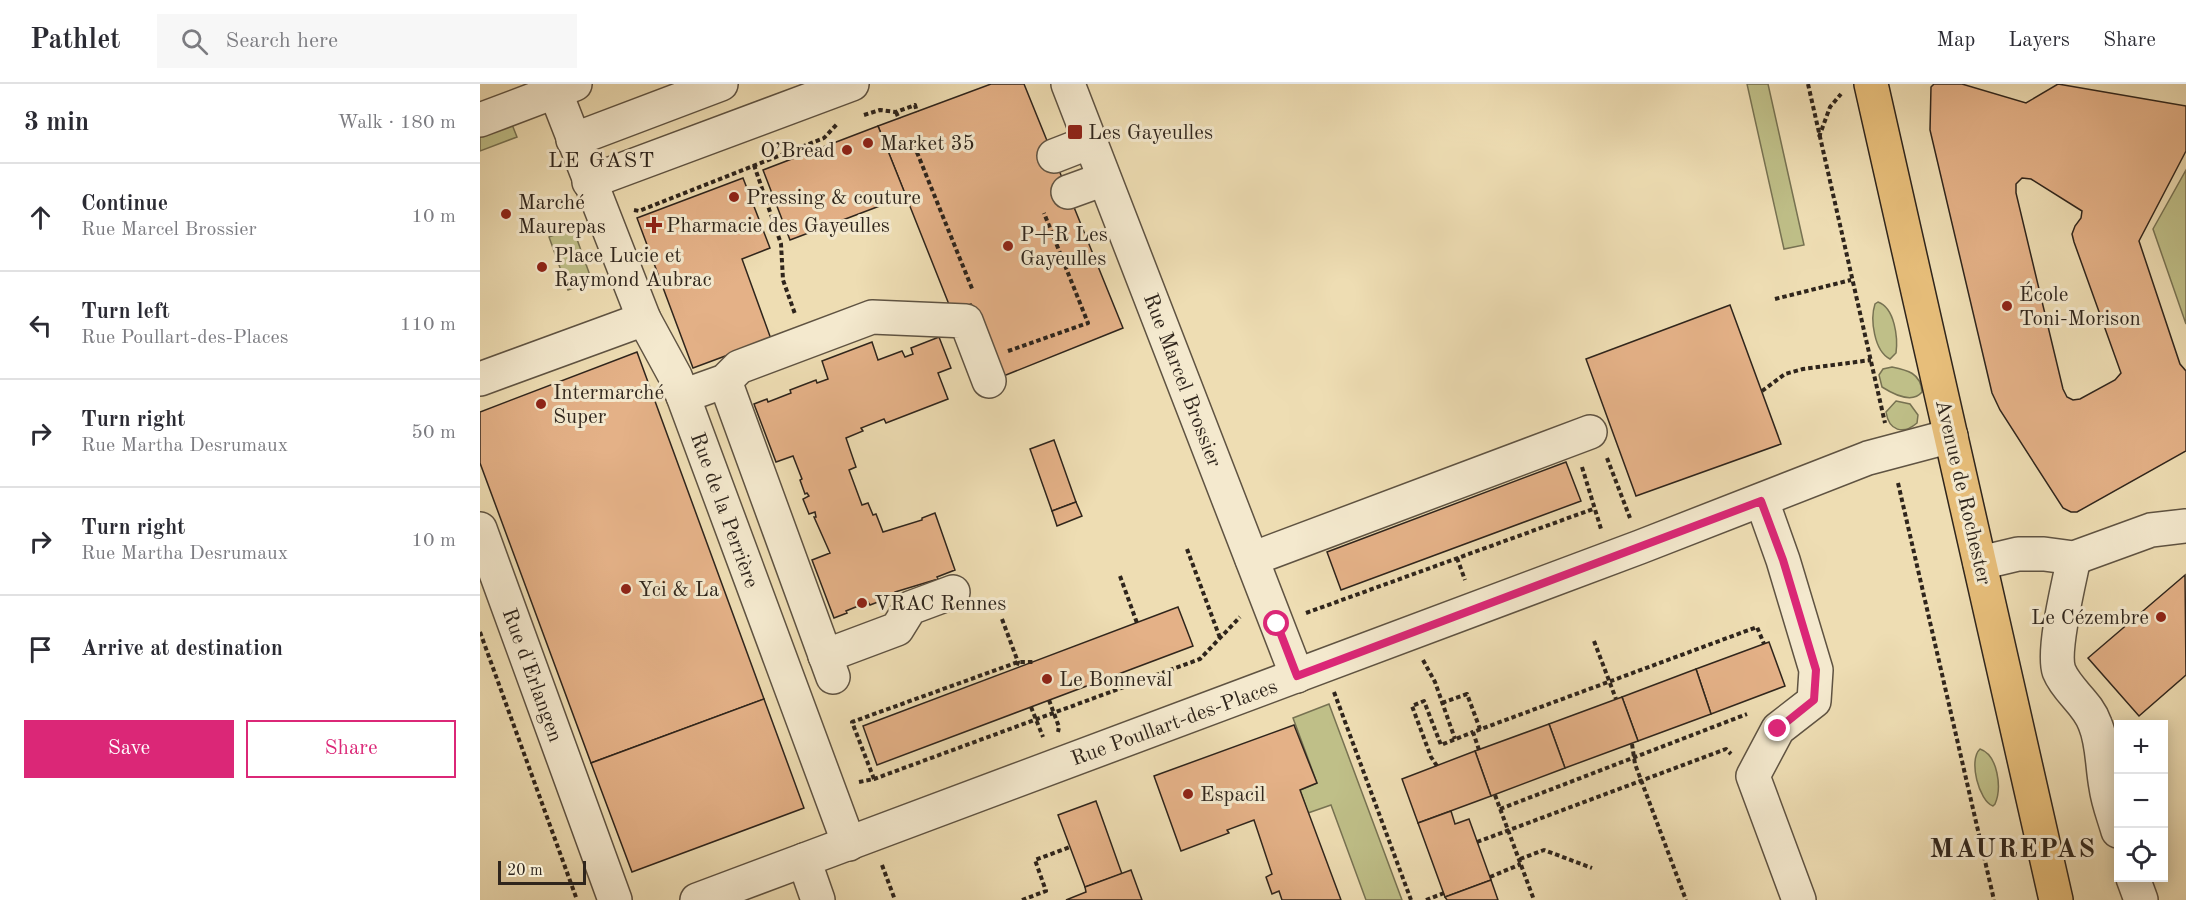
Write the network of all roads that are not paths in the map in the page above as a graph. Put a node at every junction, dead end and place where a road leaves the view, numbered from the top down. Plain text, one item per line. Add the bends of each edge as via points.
1 (721, 84) edge
2 (852, 84) edge
3 (1068, 84) edge
4 (555, 88) edge
5 (1857, 88) edge
6 (480, 120) edge
7 (573, 140) junction
8 (1090, 142) junction
9 (1053, 156) dead end
10 (1104, 178) junction
11 (589, 182) junction
12 (1056, 202) road end
13 (644, 319) junction
14 (994, 368) road end
15 (480, 379) edge
16 (725, 381) junction
17 (683, 396) junction
18 (1950, 436) junction
19 (1589, 440) road end
20 (1761, 501) junction
21 (2183, 519) edge
22 (480, 529) edge
23 (2074, 558) junction
24 (1252, 560) junction
25 (1980, 563) junction
26 (953, 592) dead end
27 (1311, 671) junction
28 (2117, 828) edge
29 (860, 840) junction
30 (804, 860) junction
31 (2134, 882) edge
32 (615, 900) edge
33 (697, 900) edge
34 (818, 900) edge
35 (1799, 900) edge
36 (2056, 900) edge
37 (2141, 900) edge

1 - 7 street
2 - 11 street
3 - 8 street, Rue Marcel Brossier
4 - 6 street
4 - 7 street
5 - 18 main road, Avenue de Rochester
7 - 11 street
8 - 9 street
8 - 10 street, Rue Marcel Brossier
10 - 12 street
10 - 24 street, Rue Marcel Brossier
11 - 13 street, Rue de la Perrière
13 - 15 street
13 - 17 street, Rue de la Perrière
14 - 16 street via 966,321 872,317 739,367
16 - 17 street
16 - 26 street via 829,666 897,629 910,608
17 - 29 street, Rue de la Perrière
18 - 20 street, Rue Poullart-des-Places via 1880,455
18 - 25 main road, Avenue de Rochester
19 - 24 street
20 - 27 street, Rue Poullart-des-Places
20 - 35 street via 1816,670 1814,700 1778,729 1753,776
21 - 23 street
22 - 32 street, Rue d'Erlangen
23 - 25 street via 2018,554
23 - 28 street via 2057,644 2059,669 2095,722 2106,790
24 - 27 street, Rue Marcel Brossier
25 - 36 main road, Avenue de Rochester
27 - 29 street, Rue Poullart-des-Places
29 - 30 street, Rue Poullart-des-Places
30 - 33 street, Rue Poullart-des-Places
30 - 34 street
31 - 37 street

